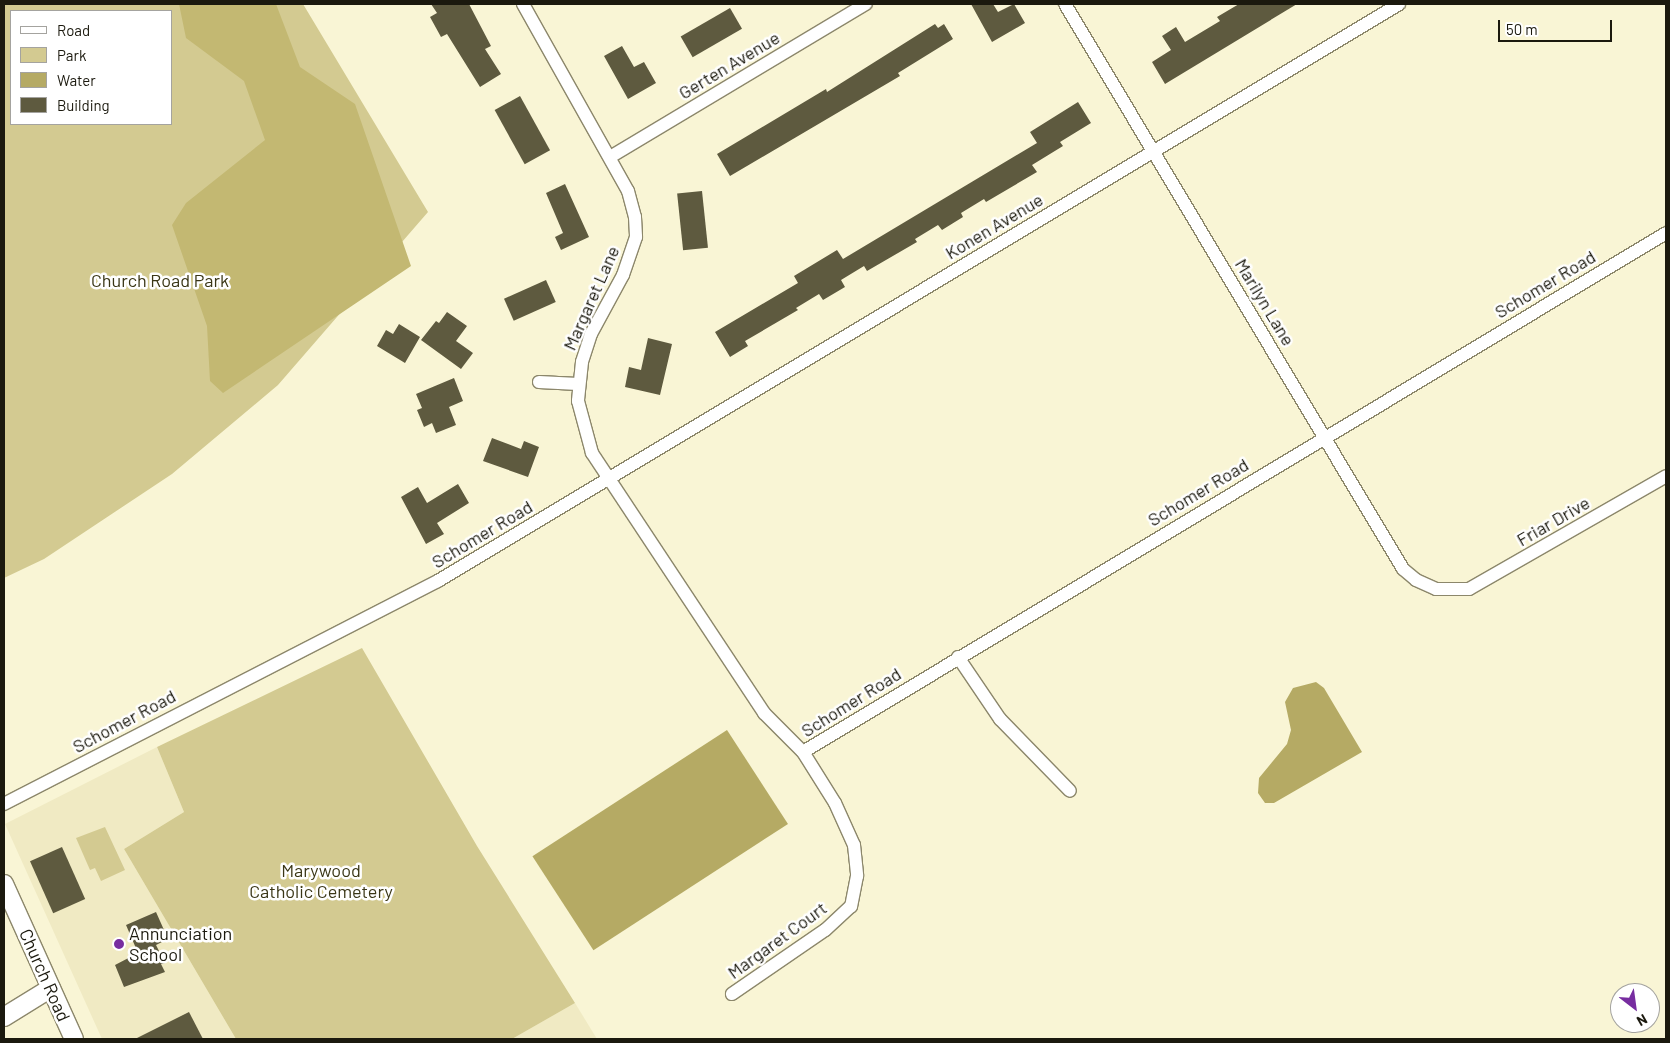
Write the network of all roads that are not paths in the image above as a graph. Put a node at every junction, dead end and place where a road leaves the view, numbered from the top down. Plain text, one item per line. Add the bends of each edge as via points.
1 (523, 4) edge
2 (866, 4) edge
3 (1065, 4) edge
4 (1400, 4) edge
5 (1153, 152) junction
6 (610, 157) junction
7 (1666, 233) edge
8 (539, 382) dead end
9 (578, 384) junction
10 (1325, 436) junction
11 (1666, 476) edge
12 (607, 479) junction
13 (1456, 591) joint
14 (958, 657) junction
15 (803, 752) junction
16 (1070, 791) dead end
17 (4, 804) edge
18 (4, 884) edge
19 (51, 988) junction
20 (732, 994) dead end
21 (4, 1017) edge
22 (74, 1039) edge

1 - 6 street, Margaret Lane
2 - 6 street, Gerten Avenue
3 - 5 street, Marilyn Lane
4 - 5 street, Konen Avenue
5 - 10 street, Marilyn Lane
5 - 12 street, Konen Avenue
6 - 9 street, Margaret Lane via 628,191 636,237 624,275 591,334
7 - 10 street, Schomer Road
8 - 9 street
9 - 12 street, Margaret Lane via 583,428
10 - 13 street, Marilyn Lane via 1403,569 1416,580
10 - 14 street, Schomer Road
11 - 13 street, Friar Drive via 1495,575 1469,589
12 - 15 street, Schomer Road via 764,713
12 - 17 street, Schomer Road via 438,581
14 - 15 street, Schomer Road
14 - 16 street via 1000,719
15 - 20 street, Margaret Court via 835,803 854,845 857,876 851,906 825,930
18 - 19 street, Church Road
19 - 21 street
19 - 22 street, Church Road

